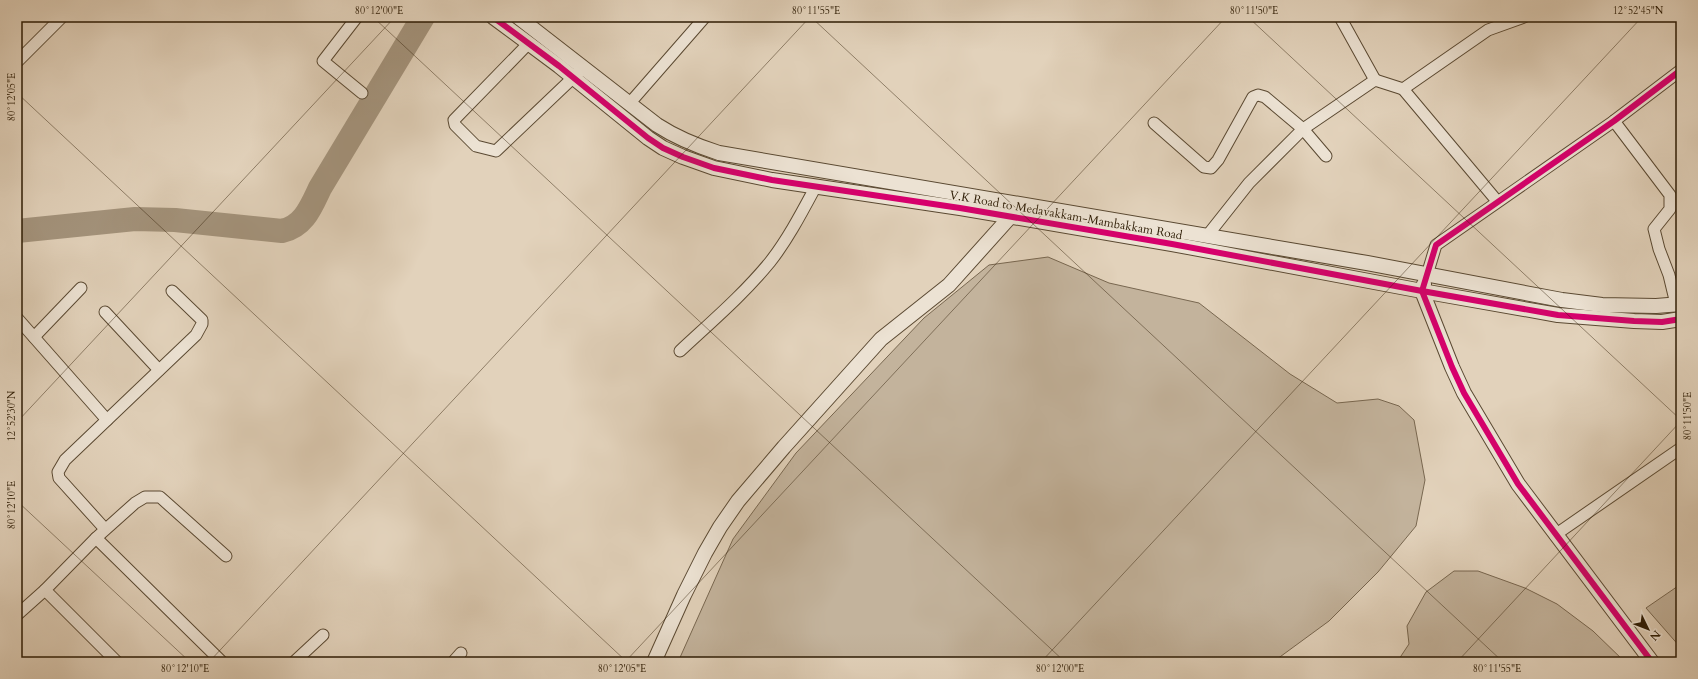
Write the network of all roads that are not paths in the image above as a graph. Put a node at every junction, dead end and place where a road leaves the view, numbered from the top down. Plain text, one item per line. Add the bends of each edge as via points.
1 (62, 17) edge
2 (357, 17) edge
3 (493, 17) edge
4 (518, 17) edge
5 (705, 17) edge
6 (1340, 17) edge
7 (1524, 17) edge
8 (529, 43) junction
9 (17, 62) edge
10 (583, 67) junction
11 (1681, 70) edge
12 (573, 78) junction
13 (1375, 80) junction
14 (1403, 89) junction
15 (362, 93) dead end
16 (629, 104) junction
17 (1614, 121) junction
18 (1154, 123) dead end
19 (1303, 128) junction
20 (1326, 156) dead end
21 (816, 186) junction
22 (1497, 201) junction
23 (1012, 210) junction
24 (1207, 236) junction
25 (1427, 275) junction
26 (81, 288) dead end
27 (172, 290) dead end
28 (1422, 291) junction
29 (1678, 304) edge
30 (105, 312) dead end
31 (17, 318) edge
32 (1681, 319) edge
33 (34, 337) junction
34 (680, 351) dead end
35 (159, 370) junction
36 (107, 420) junction
37 (1681, 448) edge
38 (105, 529) junction
39 (1555, 534) junction
40 (96, 538) junction
41 (226, 556) dead end
42 (45, 590) junction
43 (17, 615) edge
44 (323, 635) dead end
45 (462, 653) dead end
46 (117, 662) edge
47 (222, 662) edge
48 (294, 662) edge
49 (452, 662) edge
50 (654, 662) edge
51 (1652, 662) edge

1 - 9 street
2 - 15 street via 323,61
3 - 8 street, V.K Road to Medavakkam-Mambakkam Road
4 - 10 street, V.K Road to Medavakkam-Mambakkam Road
5 - 16 street
6 - 13 street
7 - 14 street via 1488,30
8 - 12 street, V.K Road to Medavakkam-Mambakkam Road
8 - 12 street via 454,120 455,125 476,146 496,152
10 - 12 street
10 - 16 street, V.K Road to Medavakkam-Mambakkam Road
11 - 17 street
12 - 21 street, V.K Road to Medavakkam-Mambakkam Road via 648,138 683,158 714,168
13 - 14 street
13 - 19 street
14 - 22 street
16 - 23 street, V.K Road to Medavakkam-Mambakkam Road via 674,136 719,153
17 - 22 street
17 - 29 street via 1670,195 1670,209 1654,229
18 - 19 street via 1208,168 1218,160 1253,97 1265,97
19 - 20 street
19 - 24 street via 1249,183
21 - 23 street, V.K Road to Medavakkam-Mambakkam Road
21 - 34 street via 797,222 770,261 740,296
22 - 25 street via 1436,245
23 - 24 street, V.K Road to Medavakkam-Mambakkam Road
23 - 28 street, V.K Road to Medavakkam-Mambakkam Road via 1172,244
23 - 50 street via 954,280 881,339 738,501 705,553
24 - 25 street, V.K Road to Medavakkam-Mambakkam Road
25 - 28 street
25 - 29 street, V.K Road to Medavakkam-Mambakkam Road via 1602,305
26 - 33 street
27 - 35 street via 202,320 202,324 196,335
28 - 32 street, V.K Road to Medavakkam-Mambakkam Road via 1558,315 1662,322
28 - 39 street via 1464,393 1518,484
30 - 35 street
31 - 33 street
33 - 36 street
35 - 36 street
36 - 38 street via 65,460 58,472 59,478
37 - 39 street
38 - 40 street
38 - 41 street via 135,503 146,497 160,497
39 - 51 street
40 - 42 street
40 - 47 street
42 - 43 street
42 - 46 street
44 - 48 street
45 - 49 street

